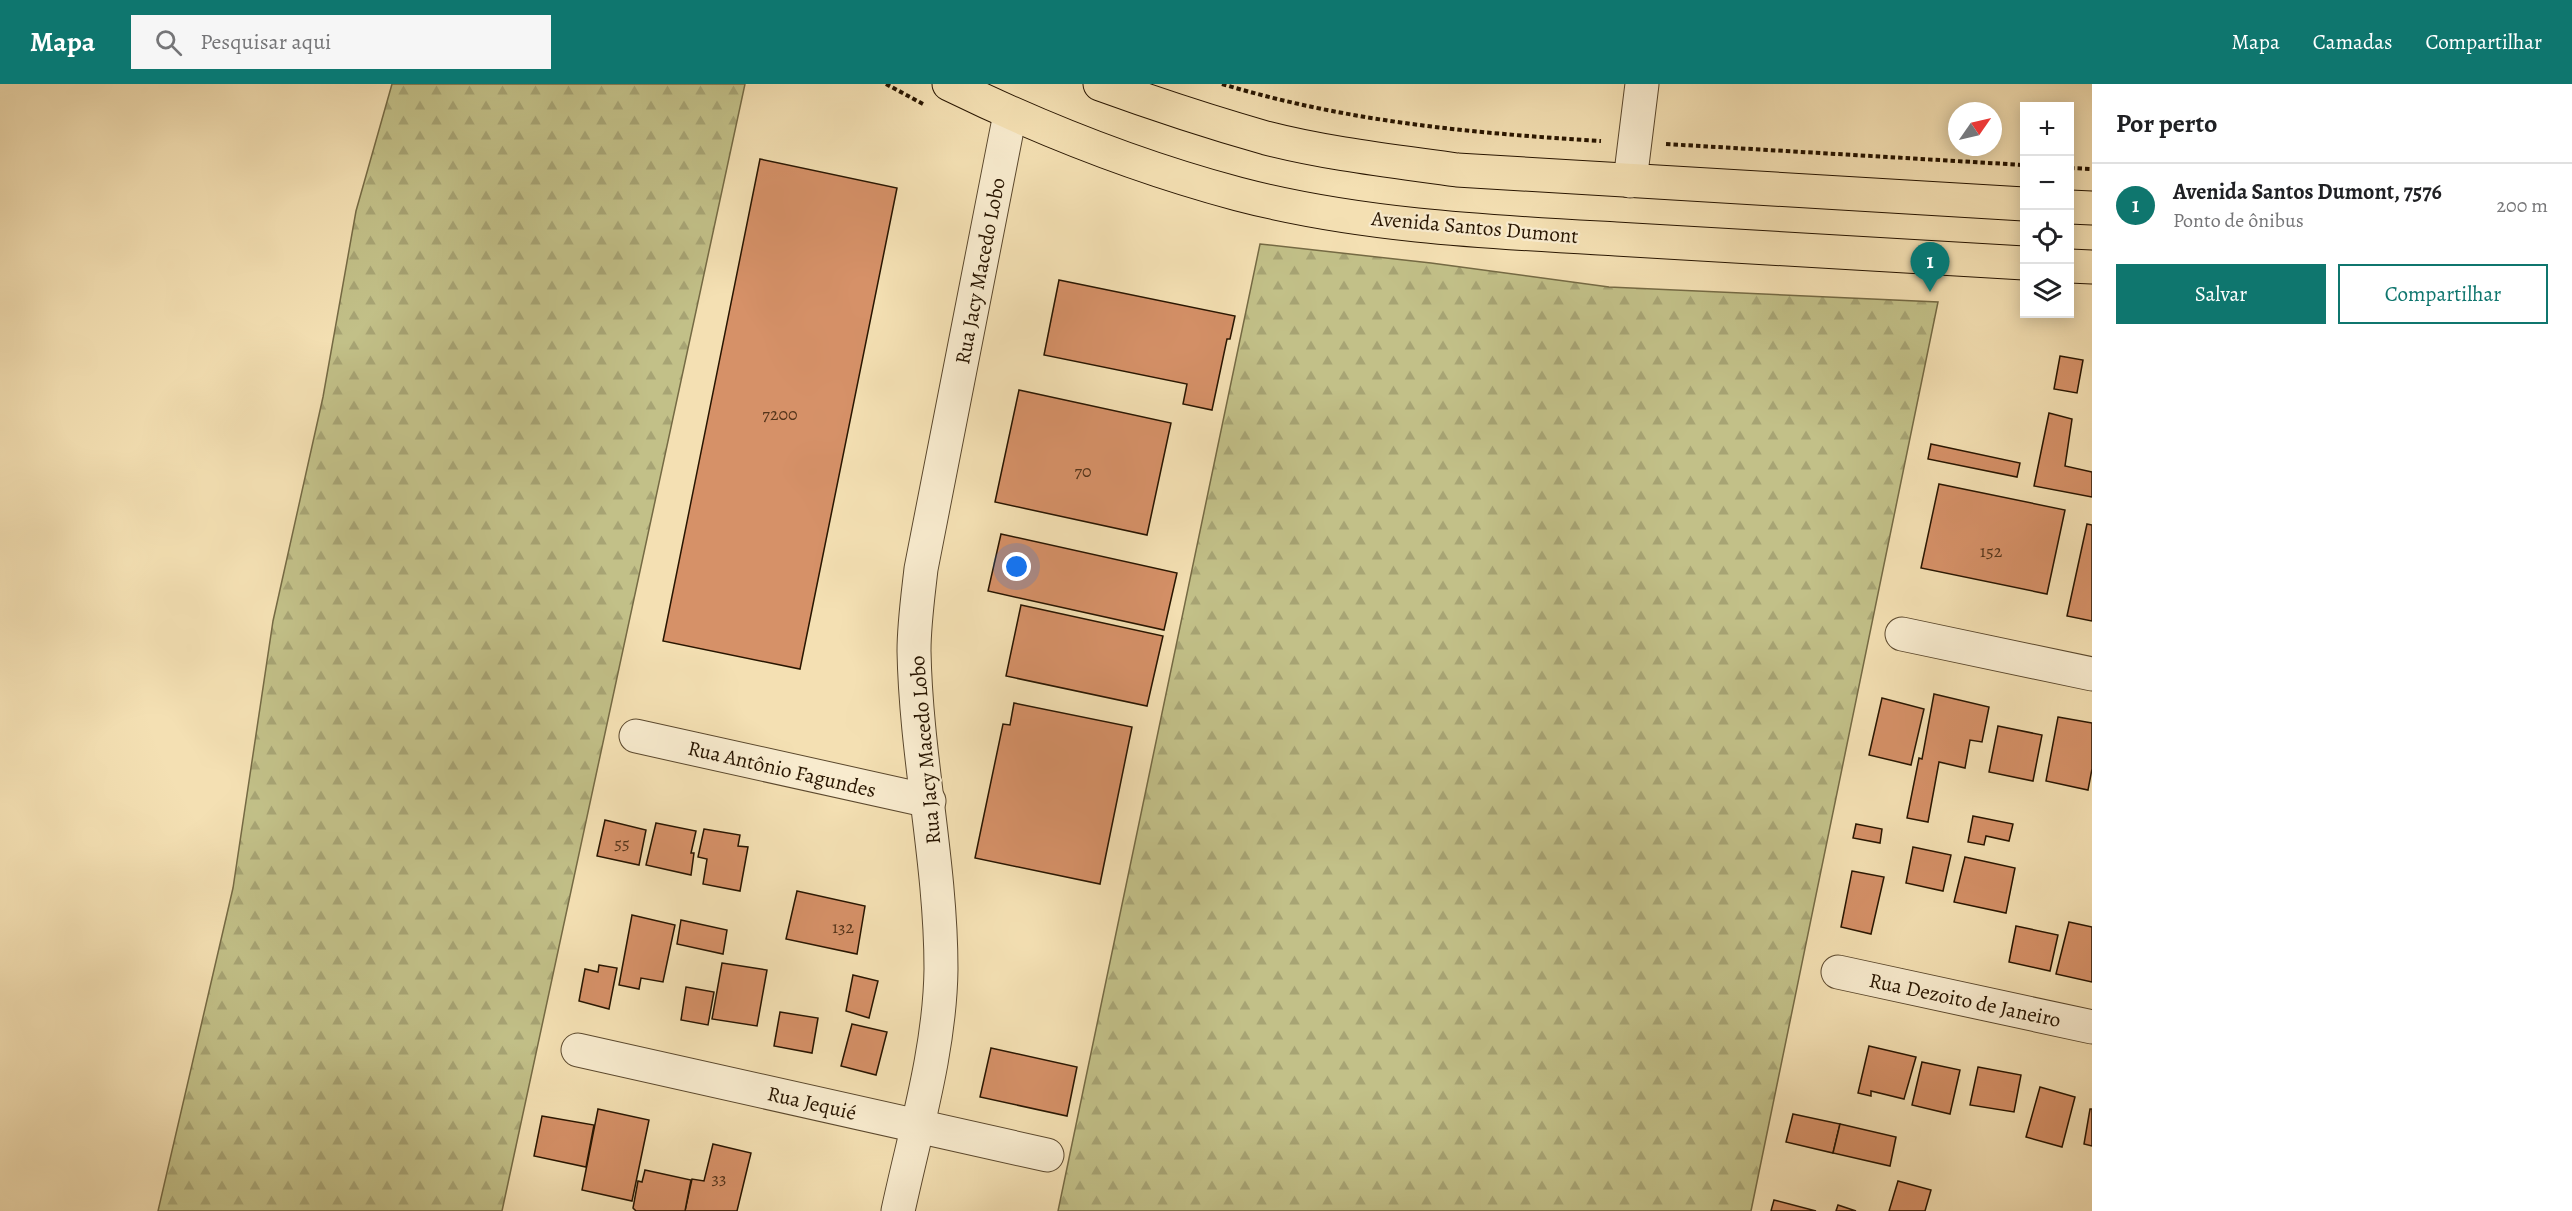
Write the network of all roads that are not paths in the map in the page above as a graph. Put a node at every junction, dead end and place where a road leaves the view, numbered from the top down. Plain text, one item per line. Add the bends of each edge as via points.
1 (949, 84) edge
2 (1100, 84) edge
3 (1642, 84) edge
4 (1010, 114) junction
5 (1630, 181) junction
6 (2020, 204) edge
7 (2074, 207) edge
8 (2092, 208) edge
9 (2020, 263) edge
10 (2074, 266) edge
11 (2092, 267) edge
12 (1902, 634) dead end
13 (2092, 674) edge
14 (636, 736) dead end
15 (929, 801) junction
16 (1838, 972) dead end
17 (2092, 1027) edge
18 (578, 1050) dead end
19 (916, 1127) junction
20 (1047, 1155) dead end
21 (898, 1211) edge

1 - 4 main road, Avenida Santos Dumont
2 - 5 main road via 1269,138 1372,158 1457,170
3 - 5 street
4 - 9 main road, Avenida Santos Dumont via 1150,167 1239,194 1321,212 1519,233
4 - 15 street, Rua Jacy Macedo Lobo via 920,579 914,649
5 - 6 main road
7 - 8 main road
10 - 11 main road
12 - 13 street
14 - 15 street, Rua Antônio Fagundes
15 - 19 street, Rua Jacy Macedo Lobo via 939,918 940,1000
16 - 17 street, Rua Dezoito de Janeiro
18 - 19 street, Rua Jequié
19 - 20 street, Rua Jequié
19 - 21 street, Rua Jacy Macedo Lobo

